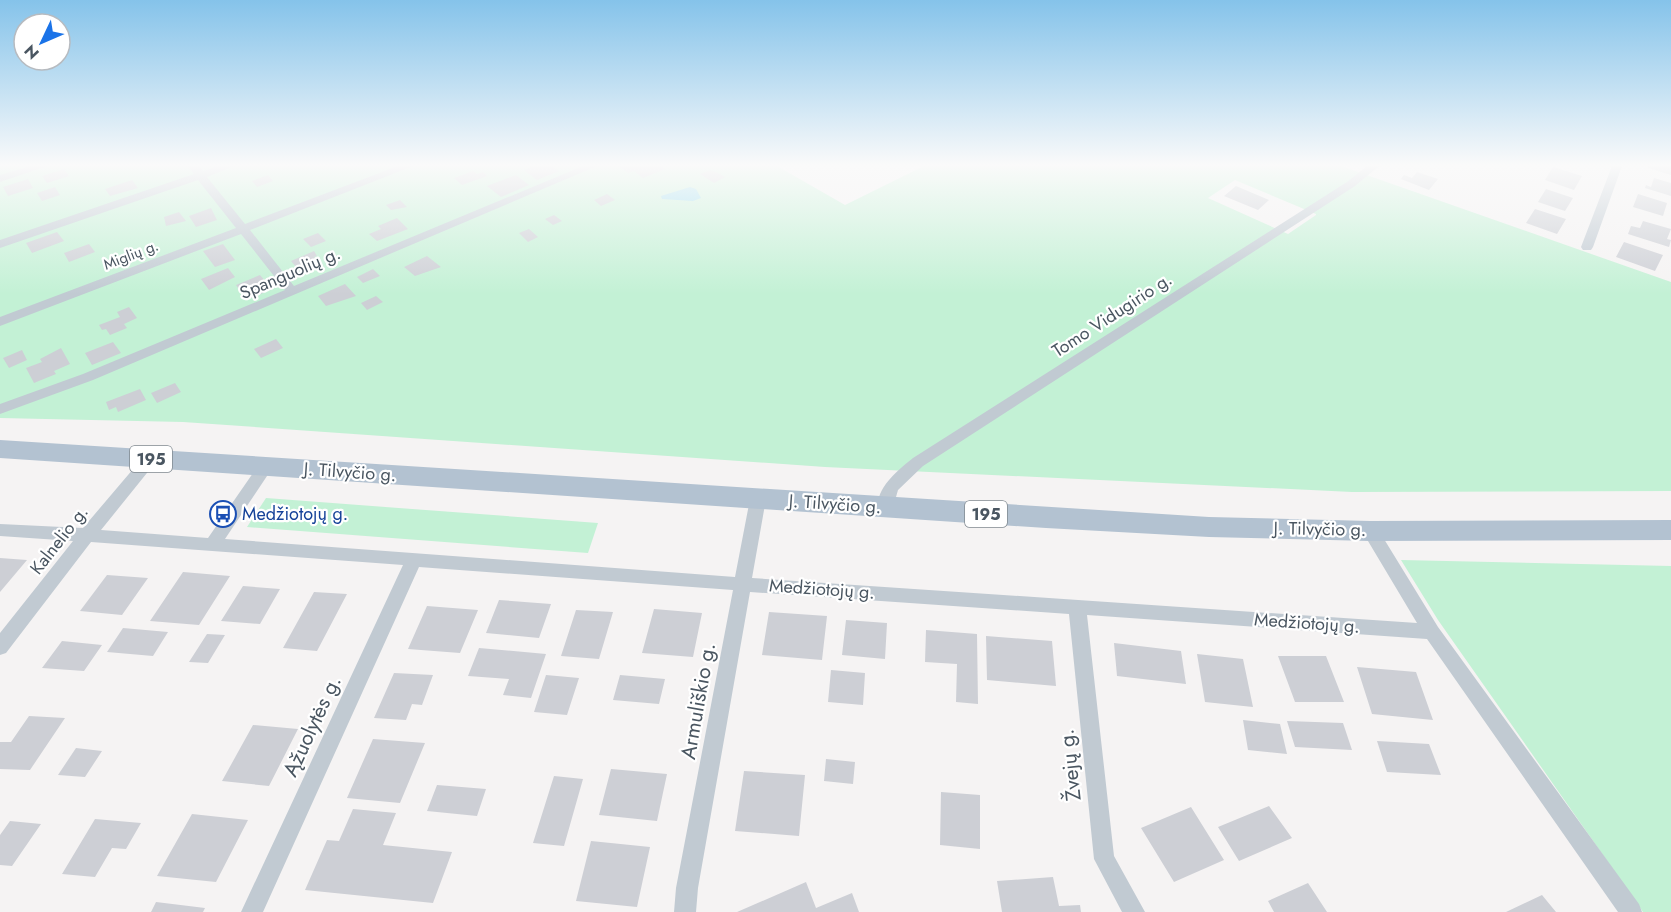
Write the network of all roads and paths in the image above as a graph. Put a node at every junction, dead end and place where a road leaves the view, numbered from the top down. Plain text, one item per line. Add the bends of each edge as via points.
1 (105, 209) edge
2 (226, 209) edge
3 (296, 209) edge
4 (490, 209) edge
5 (1313, 209) edge
6 (1601, 209) edge
7 (242, 229) junction
8 (0, 244) edge
9 (1587, 247) dead end
10 (292, 291) junction
11 (0, 322) edge
12 (0, 409) edge
13 (0, 448) edge
14 (150, 459) junction
15 (265, 467) junction
16 (758, 499) junction
17 (886, 507) junction
18 (0, 530) edge
19 (1370, 531) junction
20 (1670, 531) edge
21 (87, 535) junction
22 (213, 544) junction
23 (414, 559) junction
24 (741, 584) junction
25 (1077, 606) junction
26 (1432, 632) junction
27 (0, 647) edge
28 (252, 912) edge
29 (685, 912) edge
30 (1134, 912) edge
31 (1631, 912) edge

1 - 8 street
2 - 7 street
3 - 7 street, Miglių g.
4 - 10 street, Spanguolių g.
5 - 17 street, Tomo Vidugirio g. via 918,462 892,486
6 - 9 street
7 - 10 street
7 - 11 street, Miglių g.
10 - 12 street, Spanguolių g. via 88,377
13 - 14 main road, J. Tilvyčio g. / 195
14 - 15 main road, J. Tilvyčio g. / 195
14 - 21 street, Kalnelio g.
15 - 16 main road, J. Tilvyčio g. / 195
15 - 22 street
16 - 17 main road, J. Tilvyčio g. / 195
16 - 24 street, Armuliškio g.
17 - 19 main road, J. Tilvyčio g. / 195 via 1209,527
18 - 21 street, Medžiotojų g.
19 - 20 main road, J. Tilvyčio g. / 195
19 - 26 street
21 - 22 street, Medžiotojų g.
21 - 27 street, Kalnelio g.
22 - 23 street, Medžiotojų g.
23 - 24 street, Medžiotojų g.
23 - 28 street, Ąžuolytės g.
24 - 25 street, Medžiotojų g.
24 - 29 street, Armuliškio g.
25 - 26 street, Medžiotojų g.
25 - 30 street, Žvejų g. via 1104,859
26 - 31 street

